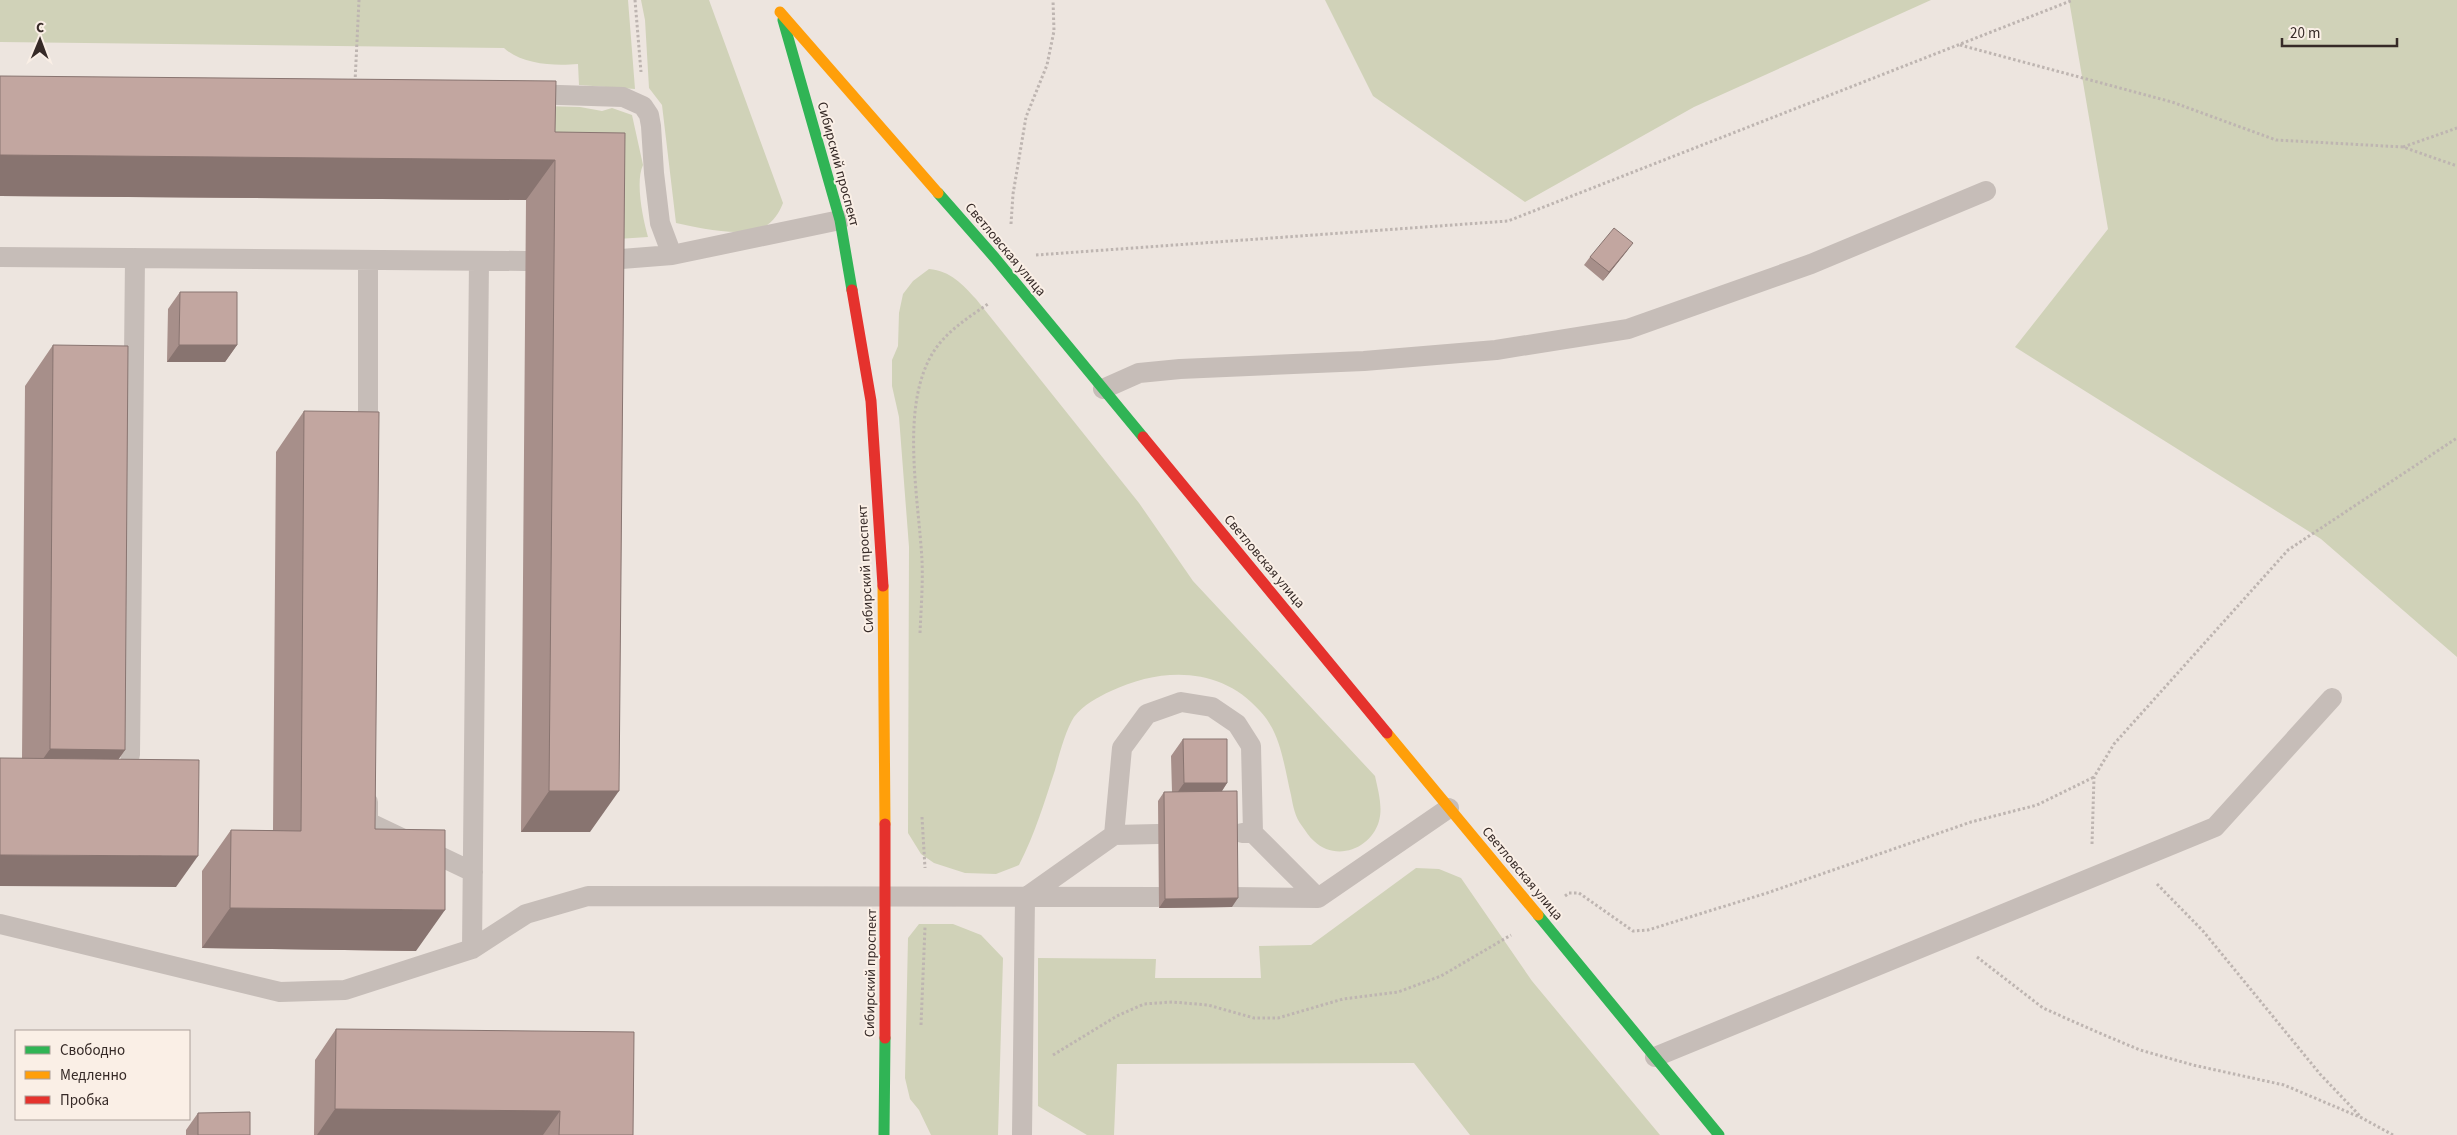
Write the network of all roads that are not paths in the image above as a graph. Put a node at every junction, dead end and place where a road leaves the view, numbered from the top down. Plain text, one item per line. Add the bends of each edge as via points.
1 (775, 0) edge
2 (780, 12) junction
3 (514, 94) edge
4 (1986, 191) dead end
5 (840, 220) junction
6 (672, 255) junction
7 (0, 257) edge
8 (135, 258) junction
9 (368, 260) junction
10 (478, 261) junction
11 (526, 261) dead end
12 (596, 261) edge
13 (1104, 389) junction
14 (368, 457) edge
15 (2332, 698) dead end
16 (130, 755) dead end
17 (368, 783) edge
18 (1449, 808) junction
19 (1232, 833) edge
20 (1253, 833) junction
21 (1158, 834) dead end
22 (1114, 835) junction
23 (473, 872) junction
24 (886, 896) junction
25 (1158, 897) dead end
26 (1025, 898) junction
27 (1232, 898) edge
28 (1318, 898) junction
29 (0, 924) edge
30 (472, 949) junction
31 (1655, 1057) junction
32 (884, 1135) edge
33 (1022, 1135) edge
34 (1719, 1135) edge

1 - 2 street
2 - 5 street, Сибирский проспект
2 - 13 street, Светловская улица via 995,258
3 - 6 lane via 623,97 643,106 651,126 660,223
4 - 13 lane via 1811,264 1628,329 1496,350 1364,361 1180,369 1139,374
5 - 6 lane
5 - 24 street, Сибирский проспект via 871,401 881,554
6 - 12 lane
7 - 8 lane
8 - 9 lane
8 - 16 lane
9 - 10 lane
9 - 14 lane
10 - 11 lane
10 - 23 lane
13 - 18 street, Светловская улица
15 - 31 lane via 2215,827
17 - 23 lane via 368,822
18 - 28 lane
18 - 31 street, Светловская улица
19 - 20 lane
20 - 22 lane via 1251,746 1237,724 1212,707 1181,702 1147,714 1122,748
20 - 28 lane
21 - 22 lane
22 - 26 lane
23 - 30 lane
24 - 26 lane
24 - 30 lane via 588,896 526,914
24 - 32 street, Сибирский проспект
25 - 26 lane
26 - 33 lane
27 - 28 lane
29 - 30 lane via 280,992 346,990
31 - 34 street, Светловская улица

